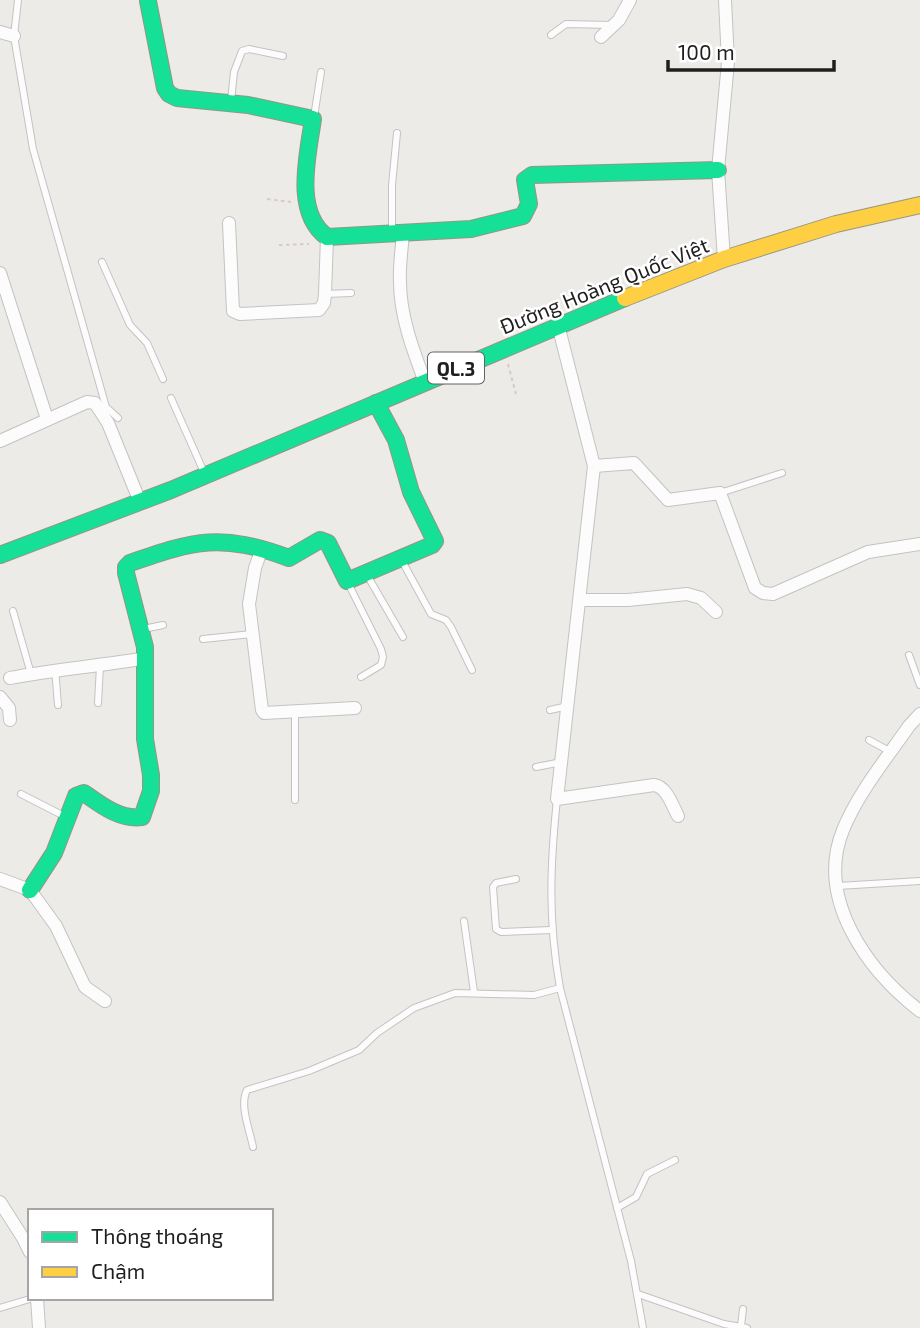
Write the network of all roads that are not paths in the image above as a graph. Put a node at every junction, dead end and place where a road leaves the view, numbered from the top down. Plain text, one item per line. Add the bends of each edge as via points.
1 (18, 0) edge
2 (630, 0) edge
3 (725, 0) edge
4 (148, 1) edge
5 (613, 26) junction
6 (0, 32) edge
7 (551, 35) dead end
8 (14, 36) junction
9 (601, 37) dead end
10 (283, 56) dead end
11 (321, 72) dead end
12 (231, 103) junction
13 (313, 118) junction
14 (397, 133) dead end
15 (718, 170) junction
16 (920, 205) edge
17 (229, 223) dead end
18 (398, 233) junction
19 (327, 240) junction
20 (724, 259) junction
21 (102, 262) dead end
22 (0, 273) edge
23 (351, 293) dead end
24 (325, 294) junction
25 (558, 325) junction
26 (163, 379) dead end
27 (425, 382) junction
28 (171, 398) dead end
29 (376, 403) junction
30 (118, 418) dead end
31 (47, 419) junction
32 (0, 440) edge
33 (594, 466) junction
34 (782, 473) dead end
35 (205, 475) junction
36 (720, 493) junction
37 (140, 502) junction
38 (920, 544) edge
39 (262, 548) junction
40 (0, 555) edge
41 (400, 558) junction
42 (366, 572) junction
43 (347, 581) junction
44 (580, 600) junction
45 (13, 611) dead end
46 (716, 612) dead end
47 (163, 625) dead end
48 (141, 630) junction
49 (252, 634) junction
50 (403, 637) dead end
51 (203, 639) dead end
52 (909, 655) dead end
53 (146, 658) junction
54 (100, 666) junction
55 (55, 669) junction
56 (472, 670) dead end
57 (31, 674) junction
58 (361, 677) dead end
59 (10, 678) dead end
60 (920, 685) edge
61 (0, 696) edge
62 (98, 703) dead end
63 (58, 705) dead end
64 (568, 706) junction
65 (355, 708) dead end
66 (550, 710) dead end
67 (295, 712) junction
68 (920, 714) edge
69 (10, 720) dead end
70 (869, 740) dead end
71 (891, 752) junction
72 (562, 762) junction
73 (536, 766) dead end
74 (21, 794) dead end
75 (558, 799) junction
76 (295, 800) dead end
77 (678, 816) dead end
78 (68, 817) junction
79 (0, 879) edge
80 (516, 879) dead end
81 (920, 881) edge
82 (838, 886) junction
83 (30, 890) junction
84 (464, 921) dead end
85 (551, 930) junction
86 (560, 988) junction
87 (474, 992) junction
88 (105, 1001) dead end
89 (920, 1011) edge
90 (253, 1147) dead end
91 (675, 1160) dead end
92 (0, 1202) edge
93 (617, 1208) junction
94 (28, 1248) edge
95 (638, 1294) junction
96 (28, 1300) edge
97 (35, 1300) edge
98 (0, 1308) edge
99 (743, 1309) dead end
100 (744, 1327) edge
101 (39, 1328) edge
102 (643, 1328) edge

1 - 8 lane
2 - 5 street
3 - 15 street via 728,61
4 - 12 main road via 169,94
5 - 7 lane via 566,24
5 - 9 street
6 - 8 street
8 - 30 lane via 36,161 106,407
10 - 12 lane via 242,51
11 - 13 lane
12 - 13 main road
13 - 19 main road via 307,164 309,204 312,225
14 - 18 lane via 392,185
15 - 18 main road via 532,175 525,180 529,203 523,216 471,229
15 - 20 street
16 - 20 main road, Đường Hoàng Quốc Việt / QL.3 via 836,224
17 - 24 street via 233,311 315,312 322,307
18 - 19 main road
18 - 27 street via 403,313
19 - 24 street
20 - 25 main road, Đường Hoàng Quốc Việt / QL.3
21 - 26 lane via 130,325 147,343
22 - 31 street
23 - 24 lane
25 - 27 main road, Đường Hoàng Quốc Việt / QL.3
25 - 33 street
27 - 29 main road, Đường Hoàng Quốc Việt / QL.3
28 - 35 lane
29 - 35 main road, Đường Hoàng Quốc Việt / QL.3
29 - 41 main road via 396,440 411,492 435,541
31 - 32 street
31 - 37 street via 86,402 95,403 108,423
33 - 36 street via 634,463 668,500
33 - 44 street
34 - 36 lane
35 - 37 main road, Đường Hoàng Quốc Việt / QL.3
36 - 38 street via 755,588 762,593 773,594 867,552
37 - 40 main road, Đường Hoàng Quốc Việt / QL.3
39 - 43 main road via 289,558 324,540
39 - 48 main road via 206,541 130,563 126,573
39 - 49 street via 249,604
41 - 42 main road
41 - 56 lane via 432,614 451,626
42 - 43 main road
42 - 50 lane
43 - 58 lane via 383,657 380,665
44 - 46 street via 687,594 701,598
44 - 64 street
45 - 57 lane
47 - 48 lane
48 - 53 main road
49 - 51 lane
49 - 67 street via 262,710
52 - 60 lane
53 - 54 street
53 - 78 main road via 145,739 152,783 145,813 137,818 117,814 79,793
54 - 55 street
54 - 62 lane
55 - 57 street
55 - 63 lane
57 - 59 street
61 - 69 street via 9,708
64 - 66 lane
64 - 72 street
65 - 67 street
67 - 76 lane
68 - 71 street
70 - 71 lane
71 - 82 street via 842,831 836,852
72 - 73 lane
72 - 75 street
74 - 78 lane
75 - 77 street via 654,785 664,790
75 - 85 lane via 551,854
78 - 83 main road via 54,853
79 - 83 street
80 - 85 lane via 493,887 496,929
81 - 82 lane
82 - 89 street via 861,949 890,985
83 - 88 street via 56,926 85,987
84 - 87 lane
85 - 86 lane
86 - 87 lane via 534,995
86 - 93 lane
87 - 90 lane via 456,993 414,1008 359,1050 247,1090 244,1104
91 - 93 lane via 647,1174 636,1197
92 - 94 street
93 - 95 lane
95 - 100 lane
95 - 102 lane
96 - 98 lane
97 - 101 street
99 - 100 lane

